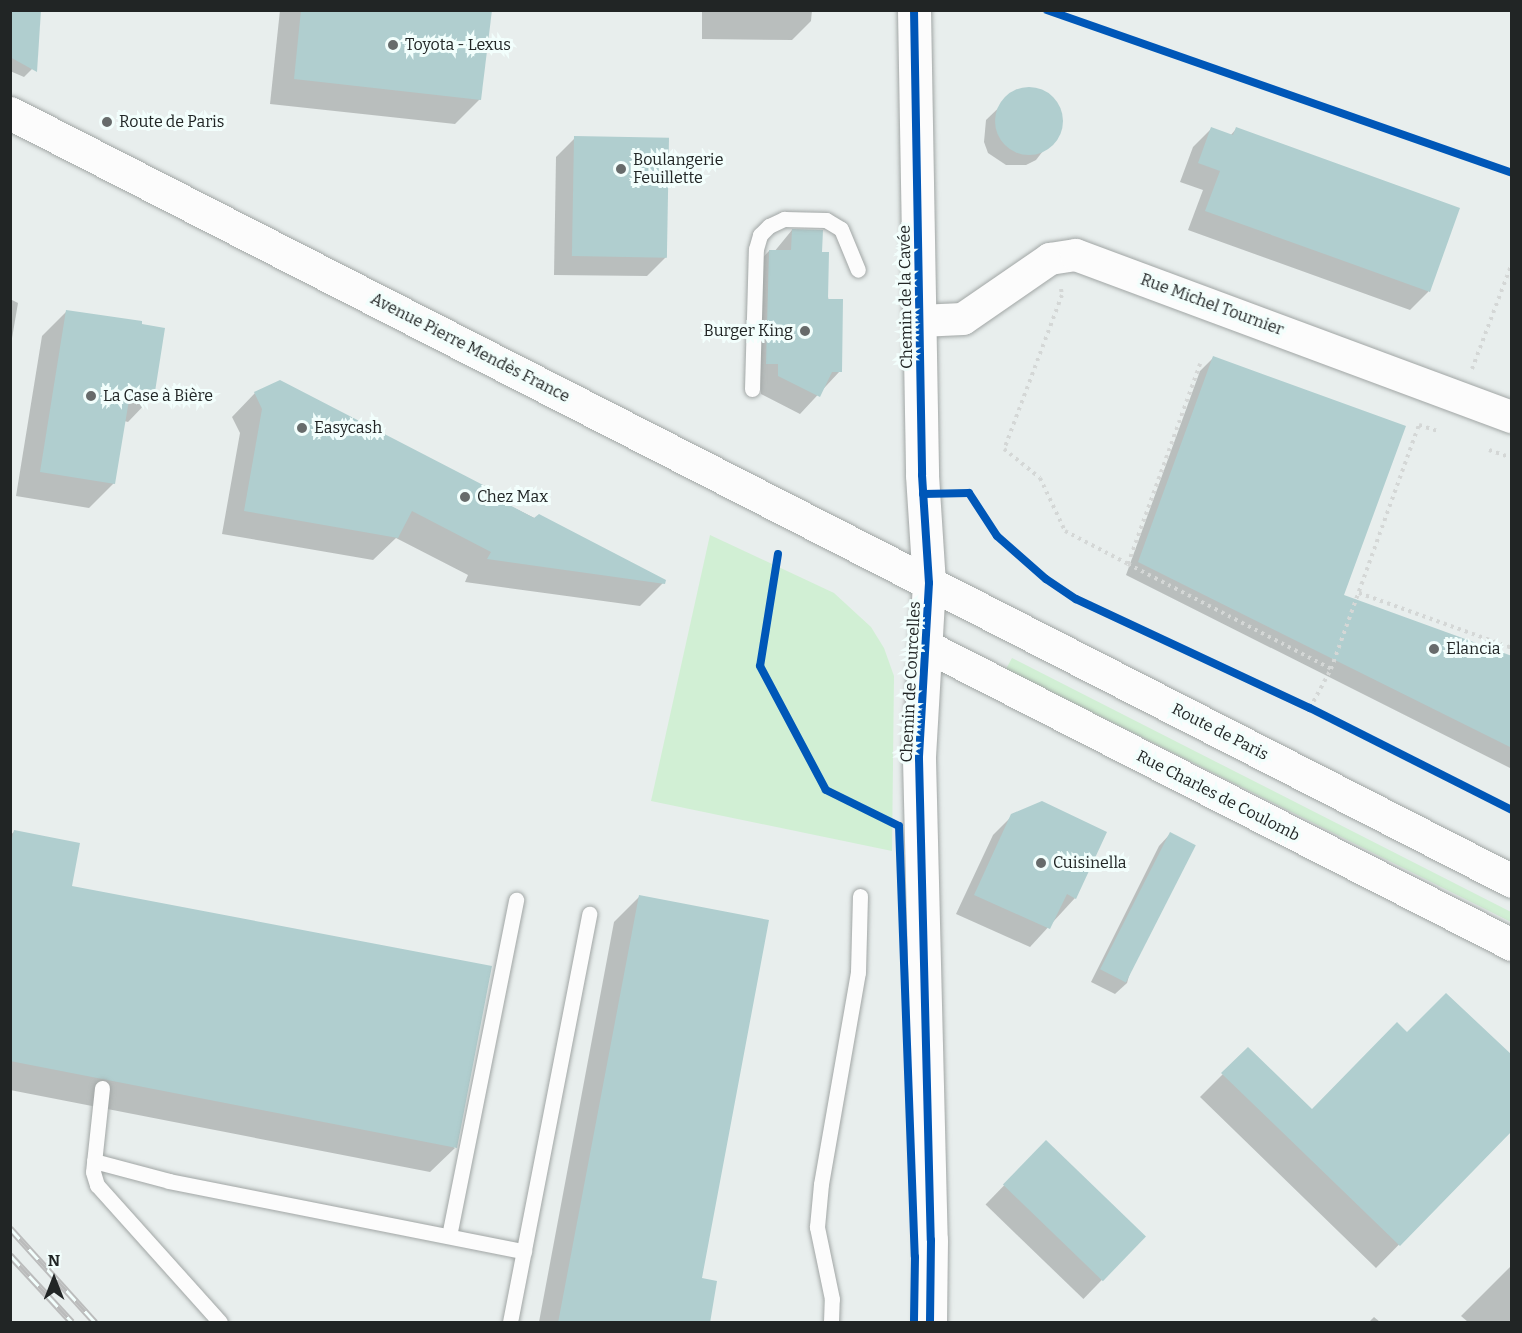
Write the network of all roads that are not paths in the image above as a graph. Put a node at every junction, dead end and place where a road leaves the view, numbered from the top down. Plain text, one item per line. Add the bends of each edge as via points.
1 (914, 10) edge
2 (10, 113) edge
3 (858, 270) dead end
4 (920, 321) junction
5 (752, 390) dead end
6 (1512, 417) edge
7 (929, 583) junction
8 (926, 646) junction
9 (1512, 881) edge
10 (860, 896) dead end
11 (516, 900) dead end
12 (589, 915) dead end
13 (1512, 945) edge
14 (102, 1088) dead end
15 (94, 1161) junction
16 (449, 1236) junction
17 (524, 1251) junction
18 (220, 1323) edge
19 (510, 1323) edge
20 (831, 1323) edge
21 (930, 1323) edge

1 - 4 main road, Chemin de la Cavée
2 - 7 main road, Avenue Pierre Mendès France
3 - 5 lane via 841,229 826,220 784,219 760,236 756,249
4 - 6 street, Rue Michel Tournier via 963,319 1050,259 1076,255
4 - 7 main road, Chemin de la Cavée via 922,475
7 - 8 main road, Chemin de Courcelles
7 - 9 main road, Route de Paris
8 - 13 street, Rue Charles de Coulomb
8 - 21 main road, Chemin de Courcelles via 919,759
10 - 20 lane via 858,972 817,1227 832,1299
11 - 16 lane
12 - 17 lane
14 - 15 lane
15 - 16 lane via 170,1181
15 - 18 lane via 97,1185
16 - 17 lane
17 - 19 lane

